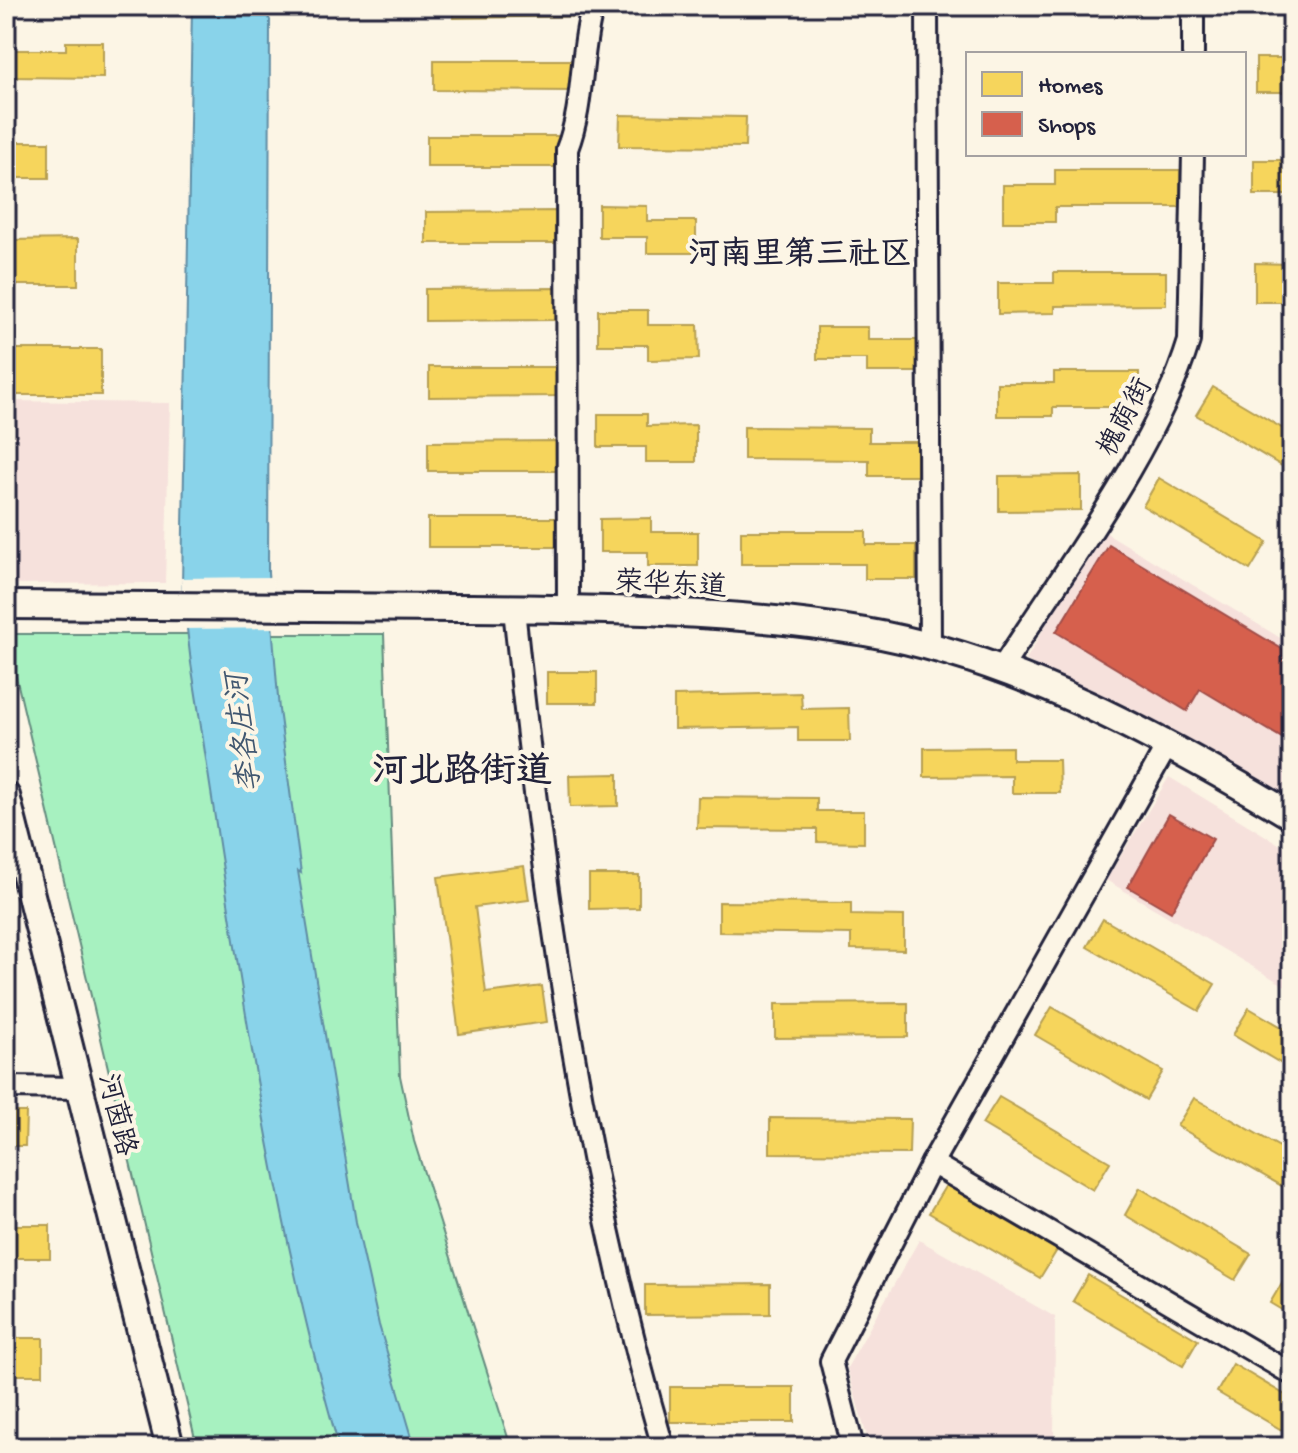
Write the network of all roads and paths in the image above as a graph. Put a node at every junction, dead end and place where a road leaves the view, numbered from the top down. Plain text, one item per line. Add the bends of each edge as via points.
1 (593, 6) edge
2 (927, 6) edge
3 (1193, 6) edge
4 (1193, 52) edge
5 (1193, 156) edge
6 (6, 605) edge
7 (514, 609) junction
8 (568, 610) junction
9 (930, 648) junction
10 (1000, 671) junction
11 (1167, 746) junction
12 (6, 796) edge
13 (1292, 816) edge
14 (6, 1087) edge
15 (80, 1088) junction
16 (932, 1163) junction
17 (1292, 1374) edge
18 (170, 1447) edge
19 (663, 1447) edge
20 (853, 1447) edge

1 - 8 street via 583,39 578,121 567,149
2 - 9 street
3 - 4 street
5 - 10 street, 槐荫街 via 1189,341 1182,362 1139,451
6 - 7 street, 荣华东道
7 - 8 street, 荣华东道
7 - 19 street via 562,981 615,1265
8 - 9 street, 荣华东道 via 749,619 866,632
9 - 10 street, 荣华东道
10 - 11 street, 荣华东道
11 - 13 street, 荣华东道
11 - 16 street
12 - 15 street, 河茵路
14 - 15 street
15 - 18 street, 河茵路
16 - 17 street
16 - 20 street via 831,1361

